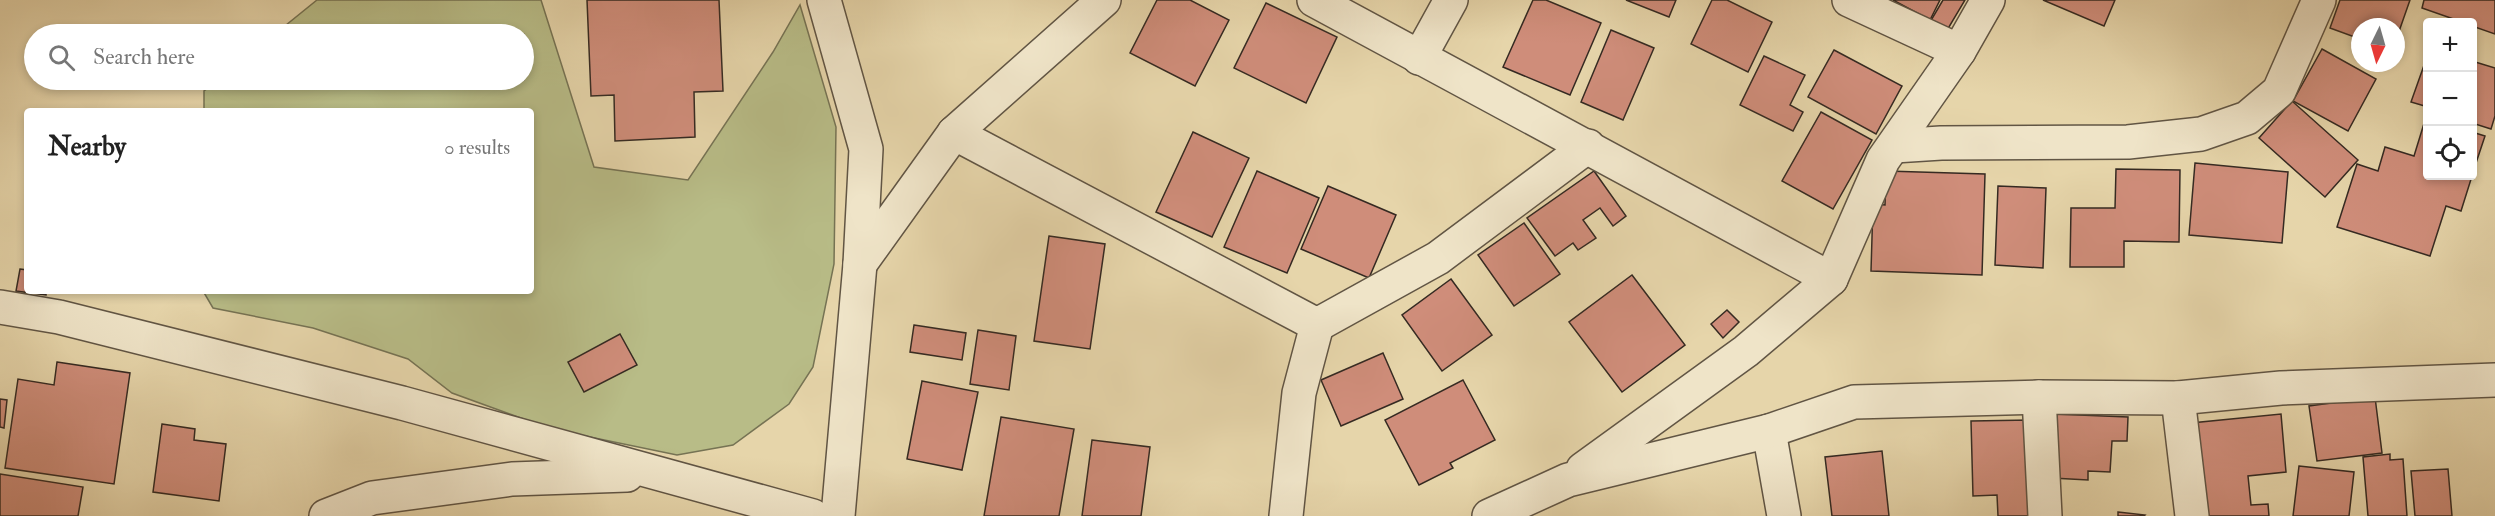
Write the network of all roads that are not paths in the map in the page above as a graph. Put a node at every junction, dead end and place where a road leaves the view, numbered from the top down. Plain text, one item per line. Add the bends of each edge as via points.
1 (824, 0) edge
2 (1104, 0) edge
3 (1314, 0) edge
4 (1451, 0) edge
5 (1849, 0) edge
6 (1988, 0) edge
7 (2319, 0) edge
8 (1959, 51) junction
9 (1419, 58) junction
10 (954, 133) junction
11 (1588, 146) junction
12 (1894, 146) junction
13 (861, 264) junction
14 (1831, 279) junction
15 (0, 307) edge
16 (1317, 325) junction
17 (2495, 380) edge
18 (2039, 397) junction
19 (2178, 398) junction
20 (1769, 431) junction
21 (658, 474) junction
22 (1568, 480) junction
23 (326, 516) edge
24 (813, 516) edge
25 (838, 516) edge
26 (1286, 516) edge
27 (1489, 516) edge
28 (1784, 516) edge
29 (2045, 516) edge
30 (2192, 516) edge

1 - 13 street via 866,149
2 - 10 street
3 - 9 street
4 - 9 street
5 - 8 street
6 - 8 street
7 - 12 street via 2279,91 2247,118 2201,134 2128,142
8 - 12 street
9 - 11 street
10 - 13 street
10 - 16 street
11 - 14 street
11 - 16 street via 1438,258
12 - 14 street via 1883,160
13 - 25 street
14 - 22 street via 1746,351
15 - 21 street via 59,317 391,400
16 - 26 street via 1299,393
17 - 19 street via 2281,388
18 - 19 street
18 - 20 street via 1854,402
18 - 29 street
19 - 30 street
20 - 22 street
20 - 28 street
21 - 23 street via 512,479 372,498
21 - 24 street
22 - 27 street

